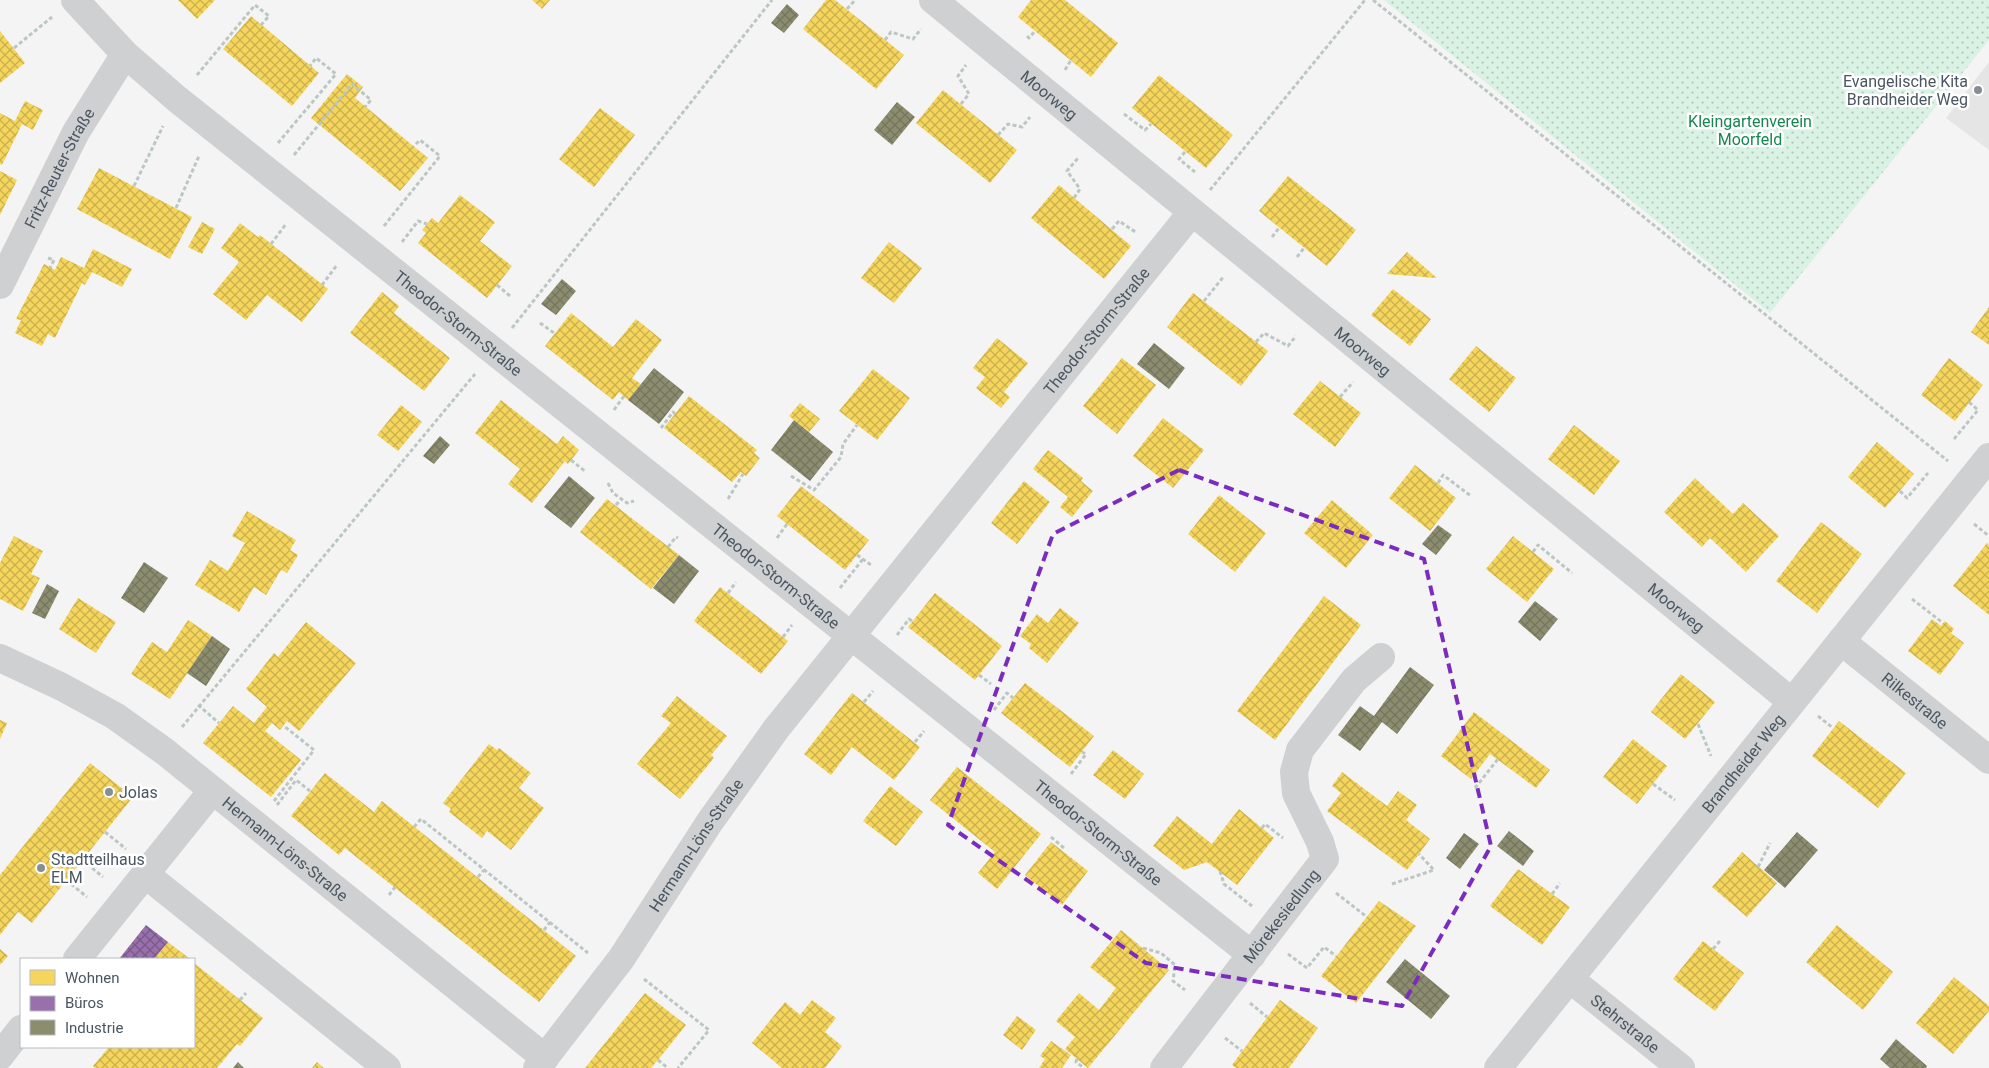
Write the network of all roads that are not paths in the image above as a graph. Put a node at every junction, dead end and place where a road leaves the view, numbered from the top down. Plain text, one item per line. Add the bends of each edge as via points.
1 (936, 3) edge
2 (67, 6) edge
3 (125, 54) junction
4 (1192, 212) junction
5 (0, 285) edge
6 (1989, 457) edge
7 (851, 636) junction
8 (1841, 641) junction
9 (1382, 656) dead end
10 (0, 658) edge
11 (1792, 702) junction
12 (1989, 760) edge
13 (212, 791) junction
14 (145, 874) junction
15 (1264, 939) junction
16 (79, 958) edge
17 (1570, 979) junction
18 (20, 1031) edge
19 (0, 1056) edge
20 (541, 1063) edge
21 (387, 1068) edge
22 (1164, 1068) edge
23 (1498, 1068) edge
24 (1681, 1068) edge

1 - 4 street, Moorweg
2 - 3 street, Theodor-Storm-Straße
3 - 5 street, Fritz-Reuter-Straße via 76,132
3 - 7 street, Theodor-Storm-Straße via 177,99
4 - 7 street, Theodor-Storm-Straße
4 - 11 street, Moorweg
6 - 8 street, Brandheider Weg
7 - 15 street, Theodor-Storm-Straße
7 - 20 street, Hermann-Löns-Straße via 771,736 616,966
8 - 11 street, Brandheider Weg
8 - 12 street, Rilkestraße
9 - 15 street, Mörekesiedlung via 1354,680 1300,750 1294,772 1296,793 1320,842 1319,867
10 - 13 street, Hermann-Löns-Straße via 115,716
11 - 17 street, Brandheider Weg
13 - 14 street, Hermann-Löns-Straße
13 - 20 street, Hermann-Löns-Straße
14 - 16 street, Hermann-Löns-Straße
14 - 21 street
15 - 22 street, Mörekesiedlung
17 - 23 street, Brandheider Weg
17 - 24 street, Stehrstraße
18 - 19 street

